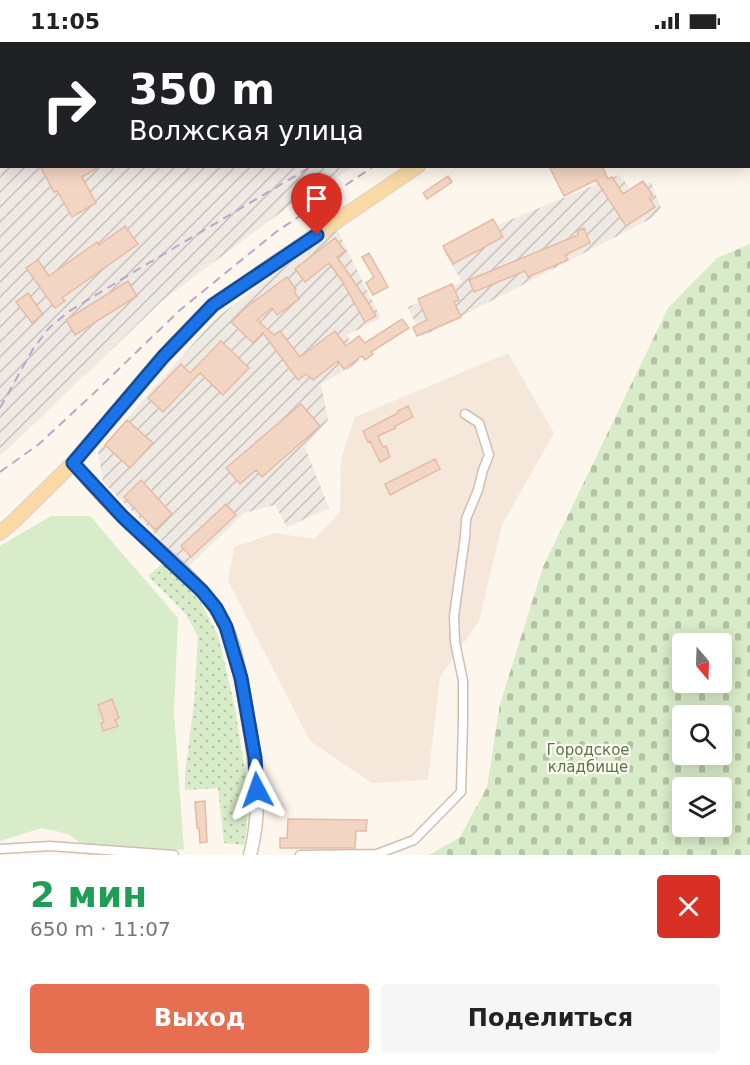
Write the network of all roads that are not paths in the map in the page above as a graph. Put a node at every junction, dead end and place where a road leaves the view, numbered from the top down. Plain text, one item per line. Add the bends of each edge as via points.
1 (415, 168) edge
2 (465, 414) dead end
3 (73, 463) junction
4 (0, 533) edge
5 (0, 849) edge
6 (174, 855) edge
7 (250, 855) edge
8 (300, 855) edge

1 - 3 main road via 213,305
2 - 8 street via 479,423 489,455 466,519 454,616 463,681 461,792 414,840 377,854
3 - 4 main road
3 - 7 main road via 123,517 202,591 226,627 241,678 255,758 255,832
5 - 6 street via 50,846

